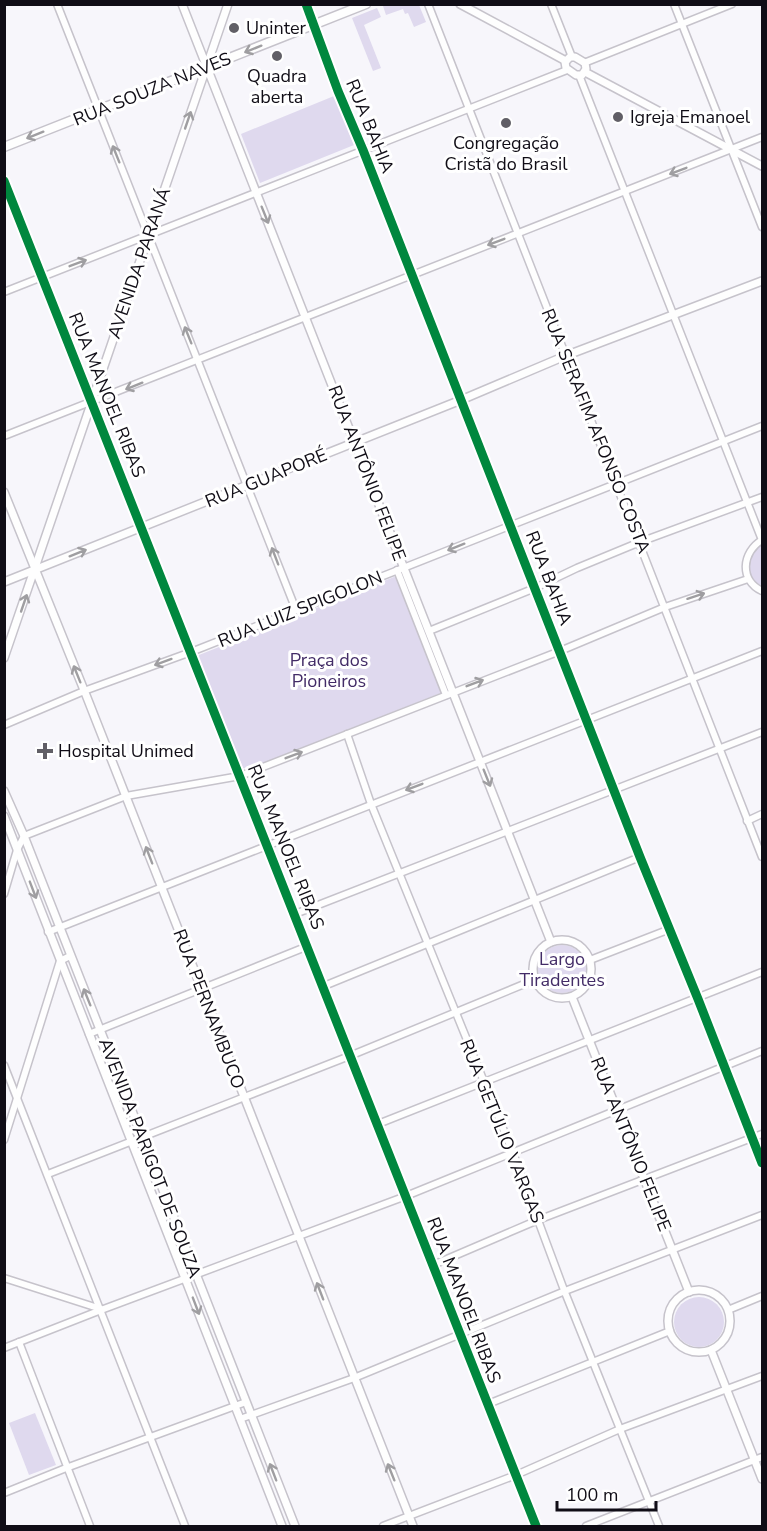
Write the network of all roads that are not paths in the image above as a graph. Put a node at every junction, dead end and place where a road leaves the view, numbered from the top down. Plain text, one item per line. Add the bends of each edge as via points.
1 (57, 4) edge
2 (182, 4) edge
3 (228, 4) edge
4 (306, 4) edge
5 (366, 4) edge
6 (429, 4) edge
7 (460, 4) edge
8 (551, 4) edge
9 (674, 4) edge
10 (732, 4) edge
11 (682, 24) junction
12 (314, 25) junction
13 (569, 59) junction
14 (584, 63) junction
15 (207, 67) junction
16 (567, 70) junction
17 (582, 73) junction
18 (469, 108) junction
19 (99, 110) junction
20 (762, 138) edge
21 (4, 147) edge
22 (363, 150) junction
23 (732, 150) junction
24 (762, 166) edge
25 (4, 180) edge
26 (625, 192) junction
27 (256, 193) junction
28 (762, 227) edge
29 (519, 233) junction
30 (148, 236) junction
31 (412, 275) junction
32 (43, 277) junction
33 (762, 281) edge
34 (4, 292) edge
35 (674, 316) junction
36 (306, 318) junction
37 (565, 356) junction
38 (197, 360) junction
39 (461, 400) junction
40 (92, 402) junction
41 (762, 426) edge
42 (4, 436) edge
43 (355, 442) junction
44 (724, 442) junction
45 (617, 483) junction
46 (247, 485) junction
47 (4, 492) edge
48 (762, 498) edge
49 (747, 503) junction
50 (511, 525) junction
51 (142, 527) junction
52 (762, 540) edge
53 (640, 542) junction
54 (400, 569) junction
55 (35, 571) junction
56 (748, 579) junction
57 (4, 582) edge
58 (535, 588) junction
59 (762, 591) edge
60 (665, 607) junction
61 (296, 610) junction
62 (429, 631) junction
63 (560, 651) junction
64 (762, 651) edge
65 (191, 652) junction
66 (4, 658) edge
67 (692, 677) junction
68 (84, 691) junction
69 (450, 693) junction
70 (586, 721) junction
71 (4, 725) edge
72 (762, 732) edge
73 (347, 734) junction
74 (719, 748) junction
75 (480, 761) junction
76 (240, 776) junction
77 (614, 789) junction
78 (4, 791) edge
79 (126, 796) junction
80 (370, 804) junction
81 (762, 814) edge
82 (4, 816) edge
83 (747, 821) junction
84 (507, 831) junction
85 (24, 836) junction
86 (267, 845) junction
87 (18, 850) junction
88 (640, 857) junction
89 (762, 857) edge
90 (399, 873) junction
91 (161, 886) junction
92 (4, 894) edge
93 (535, 901) junction
94 (295, 914) junction
95 (59, 927) junction
96 (670, 929) junction
97 (48, 932) junction
98 (551, 942) junction
99 (427, 944) junction
100 (308, 946) junction
101 (70, 956) junction
102 (590, 960) junction
103 (60, 961) junction
104 (762, 972) edge
105 (534, 980) junction
106 (324, 986) junction
107 (202, 989) junction
108 (572, 997) junction
109 (698, 997) junction
110 (455, 1012) junction
111 (99, 1030) junction
112 (89, 1034) junction
113 (589, 1040) junction
114 (762, 1051) edge
115 (352, 1055) junction
116 (4, 1065) edge
117 (724, 1066) junction
118 (484, 1083) junction
119 (244, 1097) junction
120 (18, 1099) junction
121 (616, 1110) junction
122 (378, 1124) junction
123 (762, 1134) edge
124 (142, 1137) junction
125 (752, 1137) junction
126 (4, 1140) edge
127 (131, 1142) junction
128 (513, 1153) junction
129 (762, 1163) edge
130 (48, 1174) junction
131 (645, 1180) junction
132 (406, 1196) junction
133 (762, 1215) edge
134 (538, 1220) junction
135 (298, 1235) junction
136 (673, 1249) junction
137 (433, 1265) junction
138 (196, 1275) junction
139 (4, 1278) edge
140 (185, 1279) junction
141 (565, 1291) junction
142 (689, 1292) junction
143 (762, 1296) edge
144 (101, 1310) junction
145 (728, 1310) junction
146 (670, 1331) junction
147 (460, 1335) junction
148 (19, 1342) junction
149 (4, 1348) edge
150 (711, 1350) junction
151 (593, 1362) junction
152 (762, 1376) edge
153 (354, 1378) junction
154 (726, 1390) junction
155 (246, 1402) junction
156 (488, 1404) junction
157 (235, 1407) junction
158 (251, 1415) junction
159 (240, 1419) junction
160 (620, 1429) junction
161 (151, 1438) junction
162 (762, 1457) edge
163 (754, 1460) junction
164 (66, 1468) junction
165 (516, 1475) junction
166 (762, 1479) edge
167 (4, 1493) edge
168 (649, 1502) junction
169 (409, 1517) junction
170 (90, 1527) edge
171 (185, 1527) edge
172 (282, 1527) edge
173 (295, 1527) edge
174 (383, 1527) edge
175 (413, 1527) edge
176 (536, 1527) edge
177 (586, 1527) edge
178 (659, 1527) edge

1 - 19 street
2 - 15 street, RUA ANTÔNIO FELIPE
3 - 15 street, AVENIDA PARANÁ
4 - 12 street, RUA BAHIA
5 - 12 main road, RUA SOUZA NAVES
6 - 18 street, RUA SERAFIM AFONSO COSTA
7 - 13 street
8 - 13 street
9 - 11 street
10 - 11 street
11 - 14 street
11 - 23 street
12 -> 15 main road, RUA SOUZA NAVES
12 - 22 street, RUA BAHIA
13 - 14 street
13 - 16 street
14 - 17 street
15 - 19 main road, RUA SOUZA NAVES
15 - 27 street, RUA ANTÔNIO FELIPE
30 -> 15 street, AVENIDA PARANÁ
16 - 17 street
16 - 18 street
17 - 23 street
17 - 26 street
18 - 22 street
18 - 29 street, RUA SERAFIM AFONSO COSTA
19 -> 21 main road, RUA SOUZA NAVES
30 -> 19 street
20 - 23 street
22 - 27 street
22 - 31 street, RUA BAHIA
23 - 24 street
23 -> 26 street
23 - 28 street
25 - 32 street, RUA MANOEL RIBAS
26 - 29 street
26 - 35 street
27 - 30 street
27 -> 36 street, RUA ANTÔNIO FELIPE
29 -> 31 street
29 - 37 street, RUA SERAFIM AFONSO COSTA
32 -> 30 street
38 -> 30 street
30 - 40 street, AVENIDA PARANÁ
31 - 36 street
31 - 39 street, RUA BAHIA
32 - 34 street
32 - 40 street, RUA MANOEL RIBAS
33 - 35 street, RUA GUAPORÉ
35 - 37 street, RUA GUAPORÉ
35 - 44 street
36 - 38 street
36 - 43 street, RUA ANTÔNIO FELIPE
37 - 39 street, RUA GUAPORÉ
37 - 45 street, RUA SERAFIM AFONSO COSTA
38 -> 40 street
38 - 46 street
39 - 43 street, RUA GUAPORÉ
39 - 50 street, RUA BAHIA
40 - 42 street
40 - 51 street, RUA MANOEL RIBAS
40 - 55 street, AVENIDA PARANÁ
41 - 44 street, RUA LUIZ SPIGOLON
43 - 46 street, RUA GUAPORÉ
43 - 54 street, RUA ANTÔNIO FELIPE
44 - 45 street, RUA LUIZ SPIGOLON
44 - 49 street
45 - 50 street, RUA LUIZ SPIGOLON
45 - 53 street, RUA SERAFIM AFONSO COSTA
46 - 51 street, RUA GUAPORÉ
61 -> 46 street
47 - 55 street, RUA PERNAMBUCO
48 - 49 street
49 - 52 street
49 - 53 street
50 -> 54 street, RUA LUIZ SPIGOLON
50 - 58 street, RUA BAHIA
55 -> 51 street, RUA GUAPORÉ
51 - 65 street, RUA MANOEL RIBAS
52 - 56 street via 754,545 746,561
53 - 58 street
53 - 60 street, RUA SERAFIM AFONSO COSTA
54 - 61 street, RUA LUIZ SPIGOLON
54 - 62 street, RUA ANTÔNIO FELIPE
54 - 69 street, RUA ANTÔNIO FELIPE
55 - 57 street, RUA GUAPORÉ
66 -> 55 street, AVENIDA PARANÁ
68 -> 55 street, RUA PERNAMBUCO
56 - 59 street
60 -> 56 street
58 - 62 street
58 - 63 street, RUA BAHIA
60 - 63 street
60 - 67 street, RUA SERAFIM AFONSO COSTA
61 - 65 street, RUA LUIZ SPIGOLON
62 - 69 street, RUA ANTÔNIO FELIPE
69 -> 63 street
63 - 70 street, RUA BAHIA
64 - 67 street
65 -> 68 street, RUA LUIZ SPIGOLON
65 - 76 street, RUA MANOEL RIBAS
67 - 70 street
67 - 74 street, RUA SERAFIM AFONSO COSTA
68 - 71 street, RUA LUIZ SPIGOLON
68 - 79 street, RUA PERNAMBUCO
69 - 73 street
69 - 75 street, RUA ANTÔNIO FELIPE
70 - 75 street
70 - 77 street, RUA BAHIA
72 - 74 street
76 -> 73 street
73 - 80 street, RUA GETÚLIO VARGAS
74 - 77 street
74 - 83 street, RUA SERAFIM AFONSO COSTA
75 -> 80 street
75 -> 84 street, RUA ANTÔNIO FELIPE
76 - 79 street
76 - 86 street, RUA MANOEL RIBAS
77 - 84 street
77 - 88 street, RUA BAHIA
78 - 85 street, AVENIDA PARIGOT DE SOUZA
79 - 85 street
91 -> 79 street, RUA PERNAMBUCO
80 - 86 street
80 - 90 street, RUA GETÚLIO VARGAS
81 - 83 street
82 - 87 street, AVENIDA PARIGOT DE SOUZA
83 - 89 street, RUA SERAFIM AFONSO COSTA
84 - 90 street
84 - 93 street, RUA ANTÔNIO FELIPE
85 - 87 street
85 - 95 street, AVENIDA PARIGOT DE SOUZA
86 - 91 street
86 - 94 street, RUA MANOEL RIBAS
87 - 92 street
87 -> 97 street, AVENIDA PARIGOT DE SOUZA
88 - 93 street
88 - 96 street, RUA BAHIA
90 - 94 street
90 - 99 street, RUA GETÚLIO VARGAS
91 - 95 street
91 - 107 street, RUA PERNAMBUCO
93 - 98 street, RUA ANTÔNIO FELIPE
93 - 99 street
94 - 100 street, RUA MANOEL RIBAS
95 - 97 street
95 - 101 street, AVENIDA PARIGOT DE SOUZA
96 - 102 street
96 - 109 street, RUA BAHIA
97 - 103 street, AVENIDA PARIGOT DE SOUZA
98 - 102 street via 578,945
98 - 105 street via 543,946 533,962
99 - 106 street
99 - 110 street, RUA GETÚLIO VARGAS
100 - 106 street, RUA MANOEL RIBAS
100 - 107 street
101 - 103 street
111 -> 101 street, AVENIDA PARIGOT DE SOUZA
102 - 108 street via 590,978
103 - 112 street, AVENIDA PARIGOT DE SOUZA
103 - 120 street
104 - 109 street
105 - 108 street via 554,998
105 - 110 street
106 - 115 street, RUA MANOEL RIBAS
107 - 111 street
107 - 119 street, RUA PERNAMBUCO
108 - 113 street, RUA ANTÔNIO FELIPE
109 - 113 street
109 - 117 street, RUA BAHIA
110 - 115 street
110 - 118 street, RUA GETÚLIO VARGAS
111 - 112 street
111 - 124 street, AVENIDA PARIGOT DE SOUZA
112 - 127 street, AVENIDA PARIGOT DE SOUZA
113 - 118 street
113 - 121 street, RUA ANTÔNIO FELIPE
114 - 117 street
115 - 119 street
115 - 122 street, RUA MANOEL RIBAS
116 - 120 street
117 - 121 street
117 - 125 street, RUA BAHIA
118 - 122 street
118 - 128 street, RUA GETÚLIO VARGAS
119 - 124 street
119 - 135 street, RUA PERNAMBUCO
120 - 126 street
120 - 130 street
121 - 128 street
121 - 131 street, RUA ANTÔNIO FELIPE
122 - 132 street, RUA MANOEL RIBAS
123 - 125 street
124 - 127 street
124 - 138 street, AVENIDA PARIGOT DE SOUZA
125 - 129 street, RUA BAHIA
125 - 131 street
127 - 130 street
127 - 140 street, AVENIDA PARIGOT DE SOUZA
128 - 132 street
128 - 134 street, RUA GETÚLIO VARGAS
130 - 144 street
131 - 134 street
131 - 136 street, RUA ANTÔNIO FELIPE
132 - 135 street
132 - 137 street, RUA MANOEL RIBAS
133 - 136 street
134 - 137 street
134 - 141 street, RUA GETÚLIO VARGAS
135 - 138 street
153 -> 135 street, RUA PERNAMBUCO
136 - 141 street
136 - 142 street, RUA ANTÔNIO FELIPE
137 - 147 street, RUA MANOEL RIBAS
138 - 140 street
138 - 155 street, AVENIDA PARIGOT DE SOUZA
139 - 144 street
140 - 144 street
140 -> 157 street, AVENIDA PARIGOT DE SOUZA
141 - 147 street
141 - 151 street, RUA GETÚLIO VARGAS
142 - 145 street via 708,1292
142 - 146 street via 674,1304 668,1322
143 - 145 street
144 - 148 street
144 - 161 street
145 - 150 street via 725,1338
146 - 150 street via 682,1347 691,1351
146 - 151 street
147 - 153 street
147 - 156 street, RUA MANOEL RIBAS
148 - 149 street
148 - 164 street
150 - 154 street
151 - 156 street
151 - 160 street, RUA GETÚLIO VARGAS
152 - 154 street
153 - 158 street
169 -> 153 street, RUA PERNAMBUCO
154 - 160 street
154 - 163 street
155 - 157 street
155 - 158 street, AVENIDA PARIGOT DE SOUZA
156 - 165 street, RUA MANOEL RIBAS
157 - 159 street, AVENIDA PARIGOT DE SOUZA
157 - 161 street
158 - 159 street
173 -> 158 street, AVENIDA PARIGOT DE SOUZA
159 - 172 street, AVENIDA PARIGOT DE SOUZA
160 - 165 street
160 - 168 street, RUA GETÚLIO VARGAS
161 - 164 street
161 - 171 street
162 - 163 street
163 - 166 street
163 - 168 street
164 - 167 street
164 - 170 street
165 - 169 street
165 - 176 street, RUA MANOEL RIBAS
168 - 177 street
168 - 178 street, RUA GETÚLIO VARGAS
169 - 174 street
169 - 175 street, RUA PERNAMBUCO

